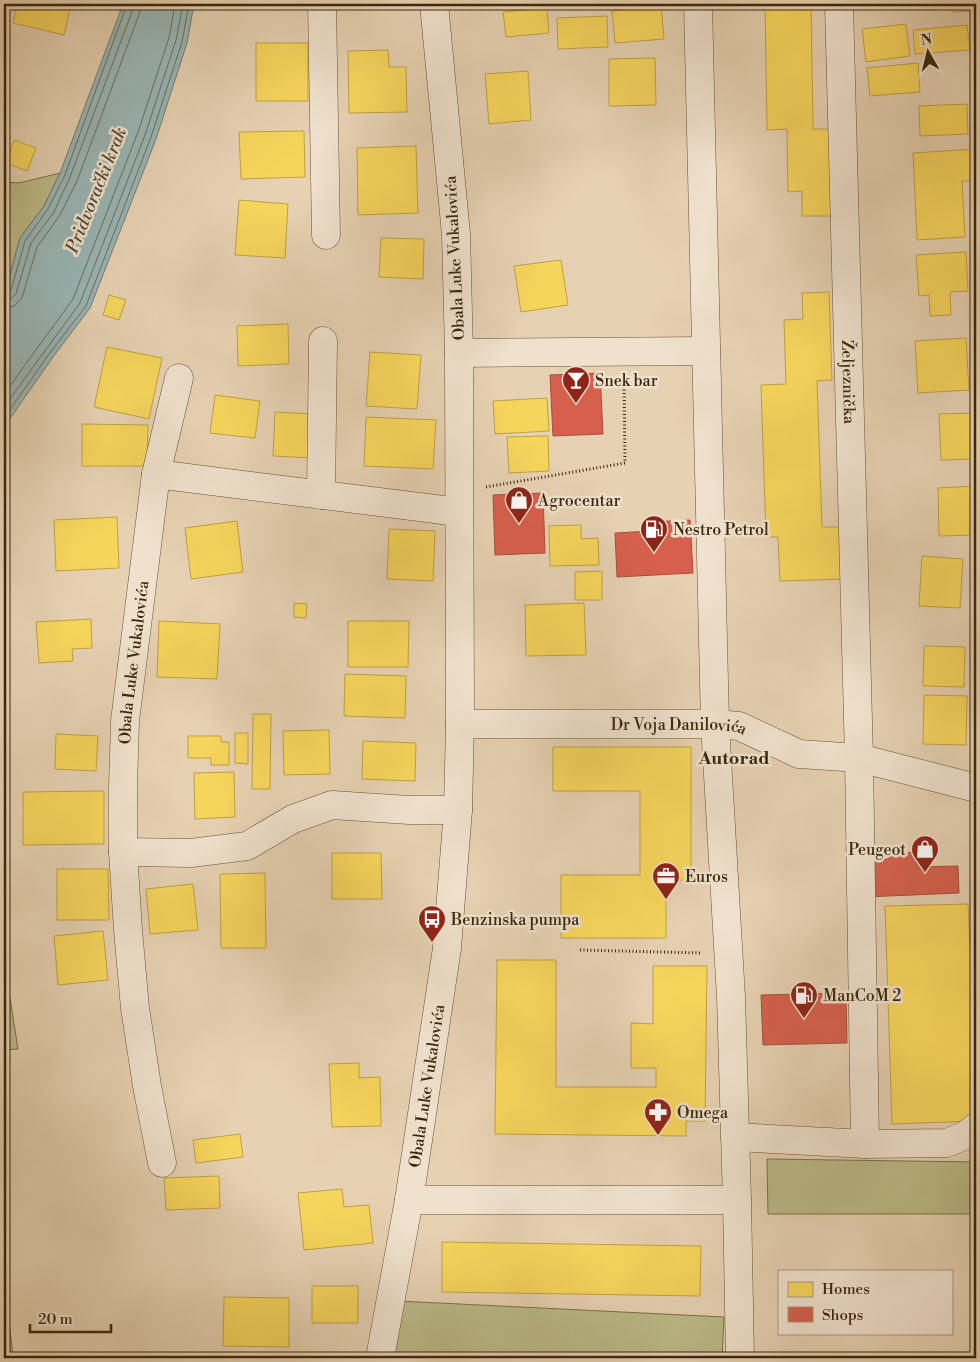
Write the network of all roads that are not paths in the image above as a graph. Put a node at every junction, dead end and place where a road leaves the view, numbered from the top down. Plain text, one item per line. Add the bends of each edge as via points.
1 (322, 4) edge
2 (434, 4) edge
3 (698, 4) edge
4 (839, 4) edge
5 (326, 235) dead end
6 (323, 341) dead end
7 (706, 351) junction
8 (459, 353) junction
9 (179, 378) dead end
10 (156, 474) junction
11 (320, 495) junction
12 (459, 502) junction
13 (460, 724) junction
14 (715, 724) junction
15 (859, 758) junction
16 (976, 788) edge
17 (458, 810) junction
18 (123, 852) junction
19 (976, 1127) edge
20 (735, 1137) junction
21 (866, 1144) junction
22 (162, 1163) dead end
23 (409, 1200) junction
24 (737, 1200) junction
25 (380, 1358) edge
26 (740, 1358) edge

1 - 5 street
2 - 8 street, Obala Luke Vukalovića via 456,234
3 - 7 street
4 - 15 street, Željeznička
6 - 11 street
7 - 8 street
7 - 14 street
8 - 12 street, Obala Luke Vukalovića
9 - 10 street, Obala Luke Vukalovića
10 - 11 street
10 - 18 street, Obala Luke Vukalovića via 125,722
11 - 12 street
12 - 13 street, Obala Luke Vukalovića
13 - 14 street, Dr Voja Danilovića
13 - 17 street, Obala Luke Vukalovića
14 - 15 street, Dr Voja Danilovića via 739,726 799,754
14 - 20 street via 731,997
15 - 16 street, Dr Voja Danilovića
15 - 21 street, Željeznička
17 - 18 street via 332,805 293,818 247,846 191,854
17 - 23 street, Obala Luke Vukalovića via 447,948
18 - 22 street, Obala Luke Vukalovića via 136,1008
19 - 21 street via 947,1143
20 - 21 street
20 - 24 street
23 - 24 street
23 - 25 street, Obala Luke Vukalovića
24 - 26 street

